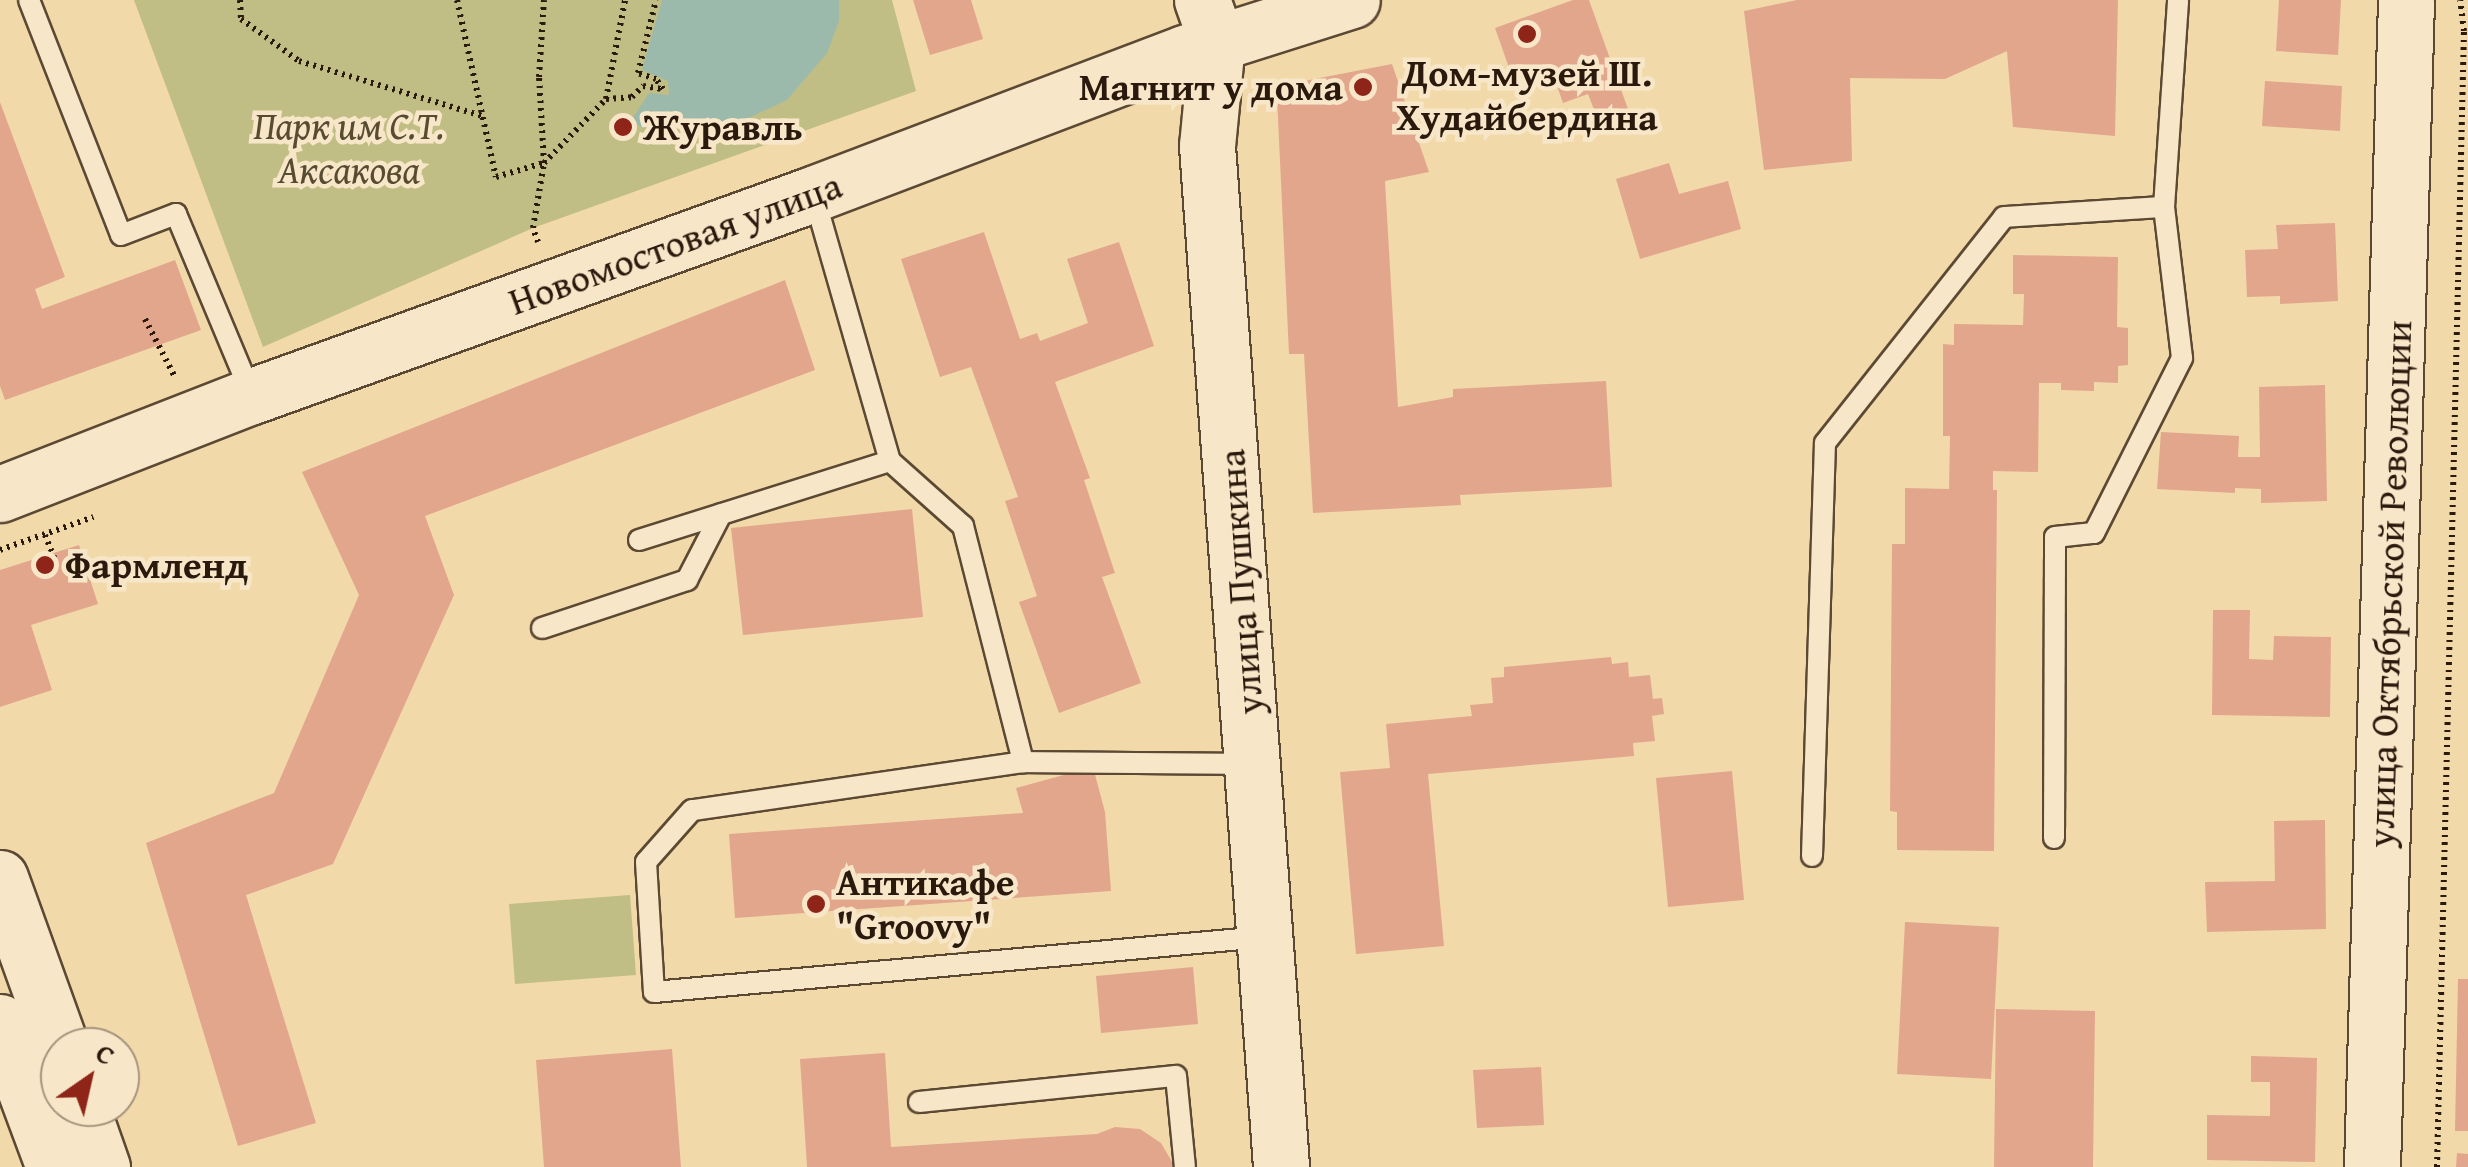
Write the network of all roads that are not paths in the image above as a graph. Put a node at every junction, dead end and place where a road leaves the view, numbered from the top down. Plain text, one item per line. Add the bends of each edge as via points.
1 (28, 0) edge
2 (1352, 0) edge
3 (2178, 0) edge
4 (2406, 0) edge
5 (1210, 21) edge
6 (813, 194) junction
7 (2164, 207) junction
8 (252, 396) junction
9 (890, 461) junction
10 (0, 494) edge
11 (721, 514) junction
12 (639, 540) dead end
13 (542, 628) dead end
14 (1023, 762) junction
15 (1254, 764) junction
16 (2054, 838) dead end
17 (1812, 856) dead end
18 (0, 878) edge
19 (1265, 937) junction
20 (0, 1022) edge
21 (54, 1027) edge
22 (919, 1102) dead end
23 (88, 1127) edge
24 (54, 1167) edge
25 (102, 1167) edge
26 (1185, 1167) edge
27 (1281, 1167) edge
28 (2372, 1167) edge

1 - 8 lane via 122,235 176,214
2 - 5 street, Новомостовая улица
3 - 7 lane
4 - 28 street, улица Октябрьской Революции
5 - 6 street, Новомостовая улица
5 - 15 street, улица Пушкина via 1207,146
6 - 8 street, Новомостовая улица
6 - 9 lane
7 - 16 lane via 2182,358 2094,533 2055,537
7 - 17 lane via 2004,217 1826,444
8 - 10 street, Новомостовая улица
9 - 11 lane
9 - 14 lane via 962,526
11 - 12 lane
11 - 13 lane via 687,580
14 - 15 lane
14 - 19 lane via 692,810 646,862 654,992
15 - 19 street, улица Пушкина
18 - 21 street
19 - 27 street, улица Пушкина
20 - 24 street
22 - 26 lane via 1176,1076
23 - 25 street

